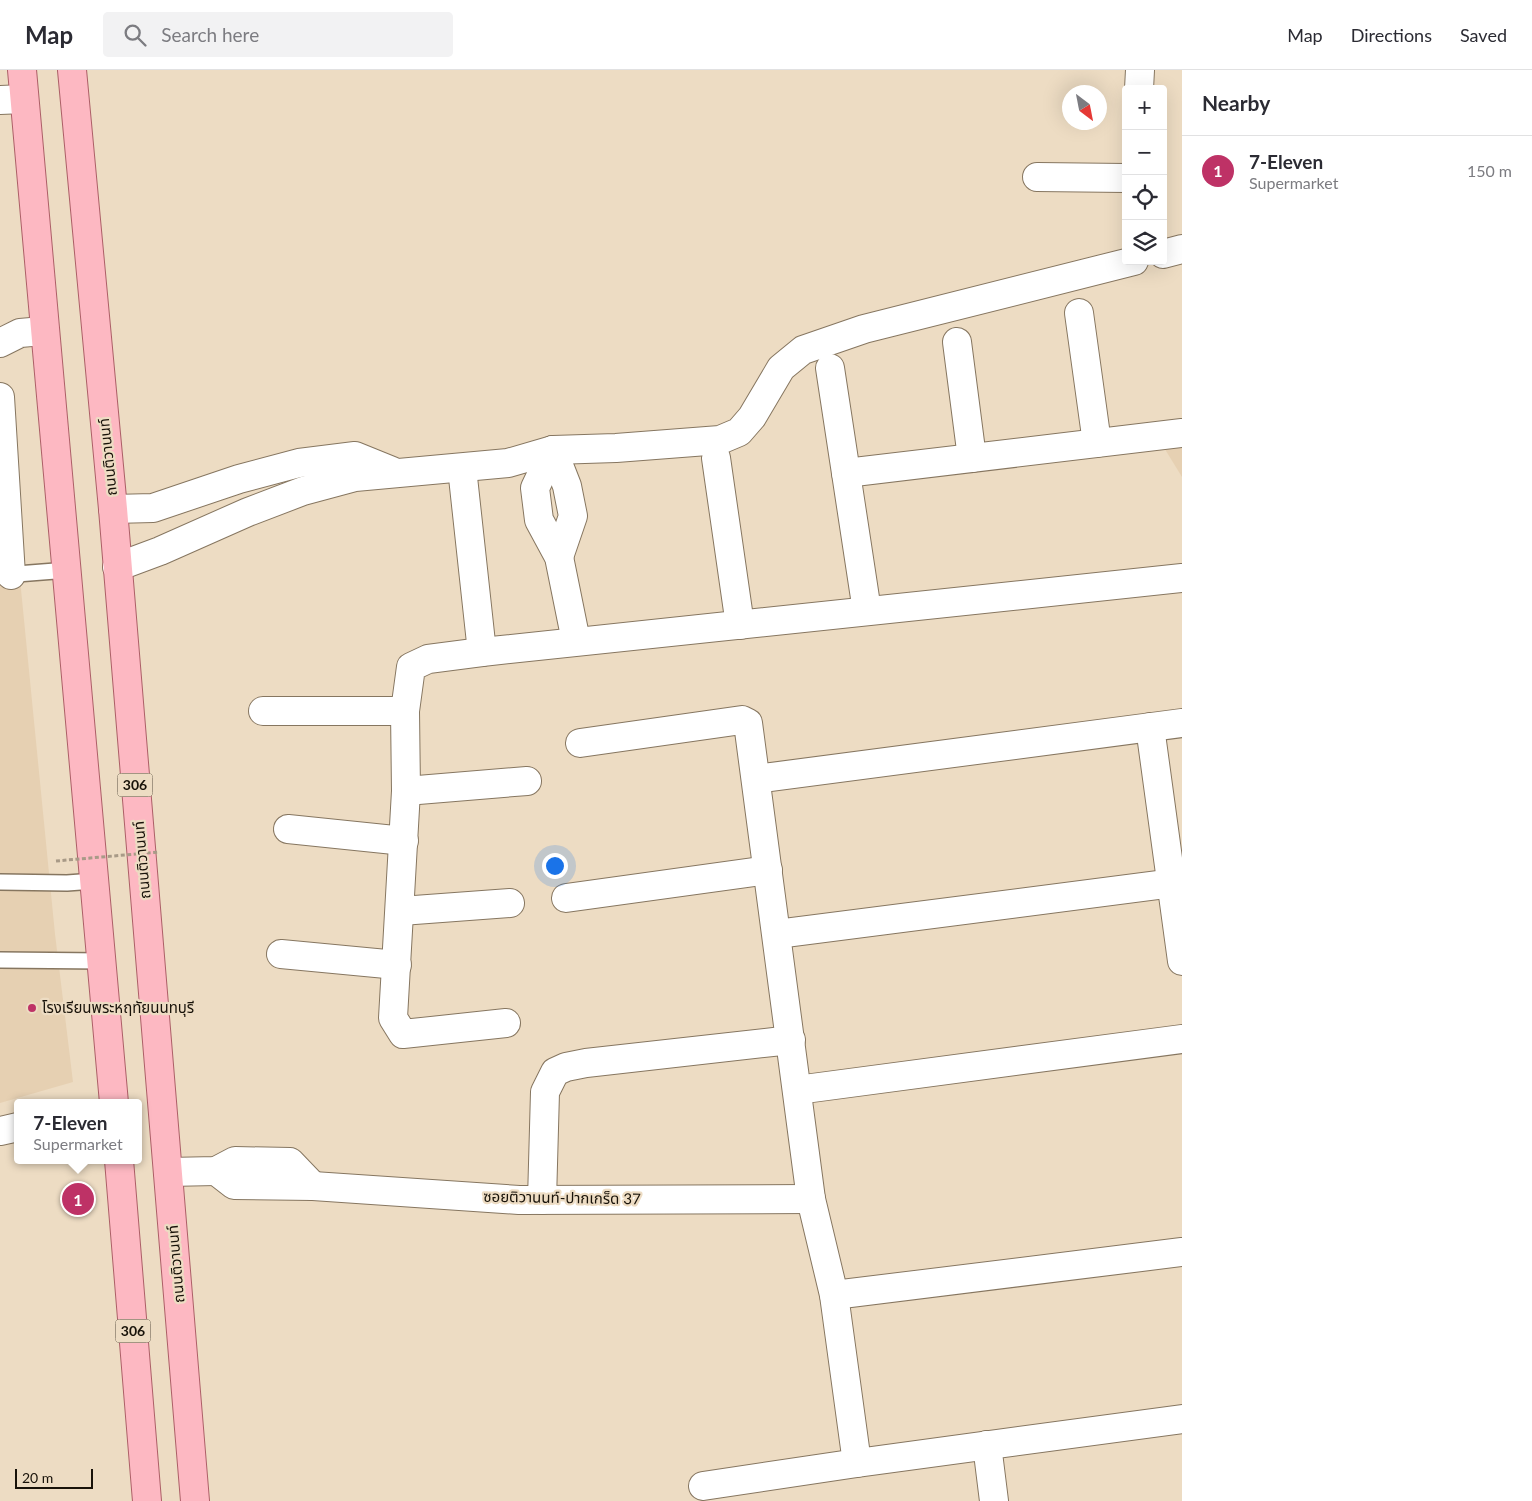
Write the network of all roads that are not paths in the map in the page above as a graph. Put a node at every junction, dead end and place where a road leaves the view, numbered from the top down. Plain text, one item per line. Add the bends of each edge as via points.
1 (22, 70) edge
2 (72, 70) edge
3 (1140, 70) edge
4 (1139, 85) edge
5 (12, 99) edge
6 (1037, 177) dead end
7 (1122, 178) edge
8 (1182, 249) edge
9 (1167, 253) edge
10 (1122, 264) edge
11 (1079, 313) dead end
12 (16, 332) edge
13 (957, 342) dead end
14 (830, 368) dead end
15 (0, 397) edge
16 (1182, 433) edge
17 (1097, 443) junction
18 (553, 450) junction
19 (716, 458) dead end
20 (972, 458) junction
21 (462, 468) junction
22 (846, 473) junction
23 (398, 474) junction
24 (113, 509) junction
25 (117, 568) junction
26 (68, 570) junction
27 (6, 575) edge
28 (1182, 578) edge
29 (867, 611) junction
30 (740, 625) junction
31 (576, 641) junction
32 (482, 652) junction
33 (405, 710) junction
34 (264, 711) dead end
35 (1182, 723) edge
36 (1150, 727) junction
37 (580, 743) dead end
38 (756, 779) junction
39 (526, 781) dead end
40 (406, 791) junction
41 (288, 829) dead end
42 (404, 841) junction
43 (768, 870) junction
44 (94, 880) junction
45 (0, 882) edge
46 (1177, 882) edge
47 (566, 898) dead end
48 (510, 903) dead end
49 (401, 911) junction
50 (777, 934) junction
51 (281, 954) dead end
52 (0, 960) edge
53 (102, 961) junction
54 (1182, 961) edge
55 (397, 965) junction
56 (506, 1023) dead end
57 (1182, 1039) edge
58 (791, 1040) junction
59 (797, 1090) junction
60 (114, 1099) edge
61 (14, 1127) edge
62 (0, 1131) edge
63 (119, 1164) edge
64 (168, 1172) junction
65 (811, 1199) junction
66 (542, 1200) junction
67 (1182, 1252) edge
68 (834, 1295) junction
69 (1182, 1419) edge
70 (987, 1445) junction
71 (857, 1463) junction
72 (703, 1486) dead end
73 (147, 1501) edge
74 (195, 1501) edge
75 (994, 1501) edge

1 - 5 main road
2 - 24 main road, ถนนติวานนท์ / 306
3 - 4 street
5 - 12 main road
6 - 7 street
8 - 9 street
10 - 18 street via 864,329 803,350 781,368 752,417 739,432 720,440
11 - 17 street
12 - 26 main road
13 - 20 street
14 - 22 street
15 - 27 street
16 - 17 street
17 - 20 street
18 - 21 street via 508,463
18 - 31 street via 534,488 540,520 559,557
19 - 30 street
20 - 22 street
21 - 23 street
21 - 32 street
22 - 29 street
23 - 24 street via 355,456 345,457 299,463 247,476 153,508
23 - 25 street via 355,477 304,491
24 - 25 main road, ถนนติวานนท์ / 306
25 - 64 main road, ถนนติวานนท์ / 306
26 - 27 lane
26 - 44 main road
28 - 29 street
29 - 30 street
30 - 31 street
31 - 32 street
32 - 33 street via 428,659 411,666
33 - 34 street
33 - 40 street
35 - 36 street
36 - 38 street
36 - 46 street
37 - 38 street via 742,720 748,723
38 - 43 street
39 - 40 street
40 - 42 street
41 - 42 street
42 - 49 street
43 - 47 street
43 - 50 street
44 - 45 lane via 67,884
44 - 53 main road
46 - 50 street
46 - 54 street
48 - 49 street
49 - 55 street
50 - 58 street
51 - 55 street
52 - 53 lane
53 - 60 main road
55 - 56 street via 393,1018 403,1034
57 - 59 street
58 - 59 street
58 - 66 street via 586,1063 555,1072 545,1092
59 - 65 street
61 - 62 street
63 - 73 main road, 306
64 - 66 street, ซอยติวานนท์-ปากเกร็ด 37 via 216,1172 234,1185 313,1186
64 - 74 main road, ถนนติวานนท์ / 306
65 - 66 street, ซอยติวานนท์-ปากเกร็ด 37
65 - 68 street
67 - 68 street
68 - 71 street
69 - 70 street
70 - 71 street
70 - 75 street
71 - 72 street

